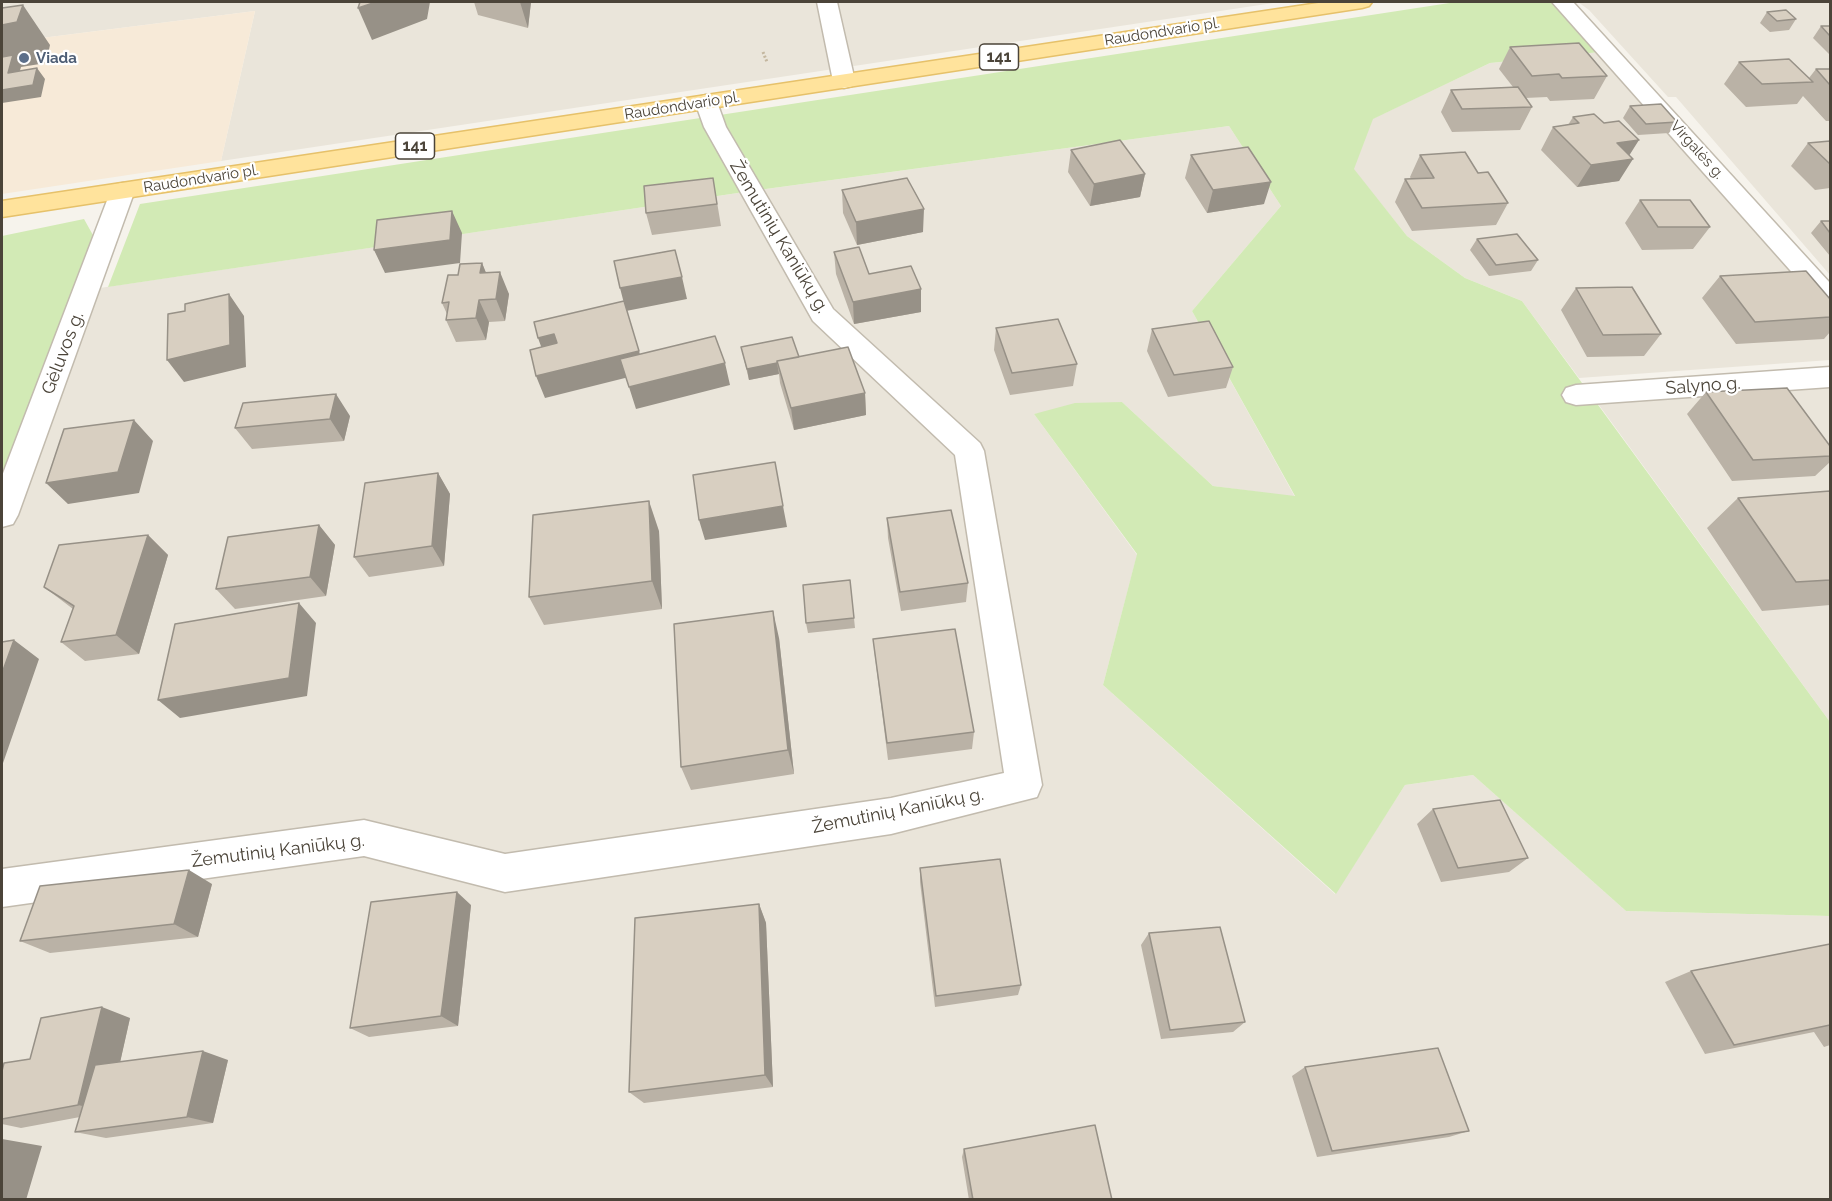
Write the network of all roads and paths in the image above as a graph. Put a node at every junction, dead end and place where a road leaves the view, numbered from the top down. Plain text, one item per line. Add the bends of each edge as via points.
1 (827, 2) edge
2 (1362, 2) edge
3 (1562, 2) edge
4 (844, 81) junction
5 (706, 102) junction
6 (123, 190) junction
7 (2, 209) edge
8 (1830, 299) edge
9 (1830, 377) edge
10 (1576, 395) dead end
11 (2, 515) edge
12 (2, 888) edge

1 - 4 street
2 - 4 main road, Raudondvario pl. / 141
3 - 8 street, Virgalės g.
4 - 5 main road, Raudondvario pl. / 141
5 - 6 main road, Raudondvario pl. / 141
5 - 12 street, Žemutinių Kaniūkų g. via 716,127 823,315 969,451 1024,785 891,816 505,873 364,838
6 - 7 main road, Raudondvario pl. / 141
6 - 11 street, Gėluvos g.
9 - 10 street, Salyno g.

